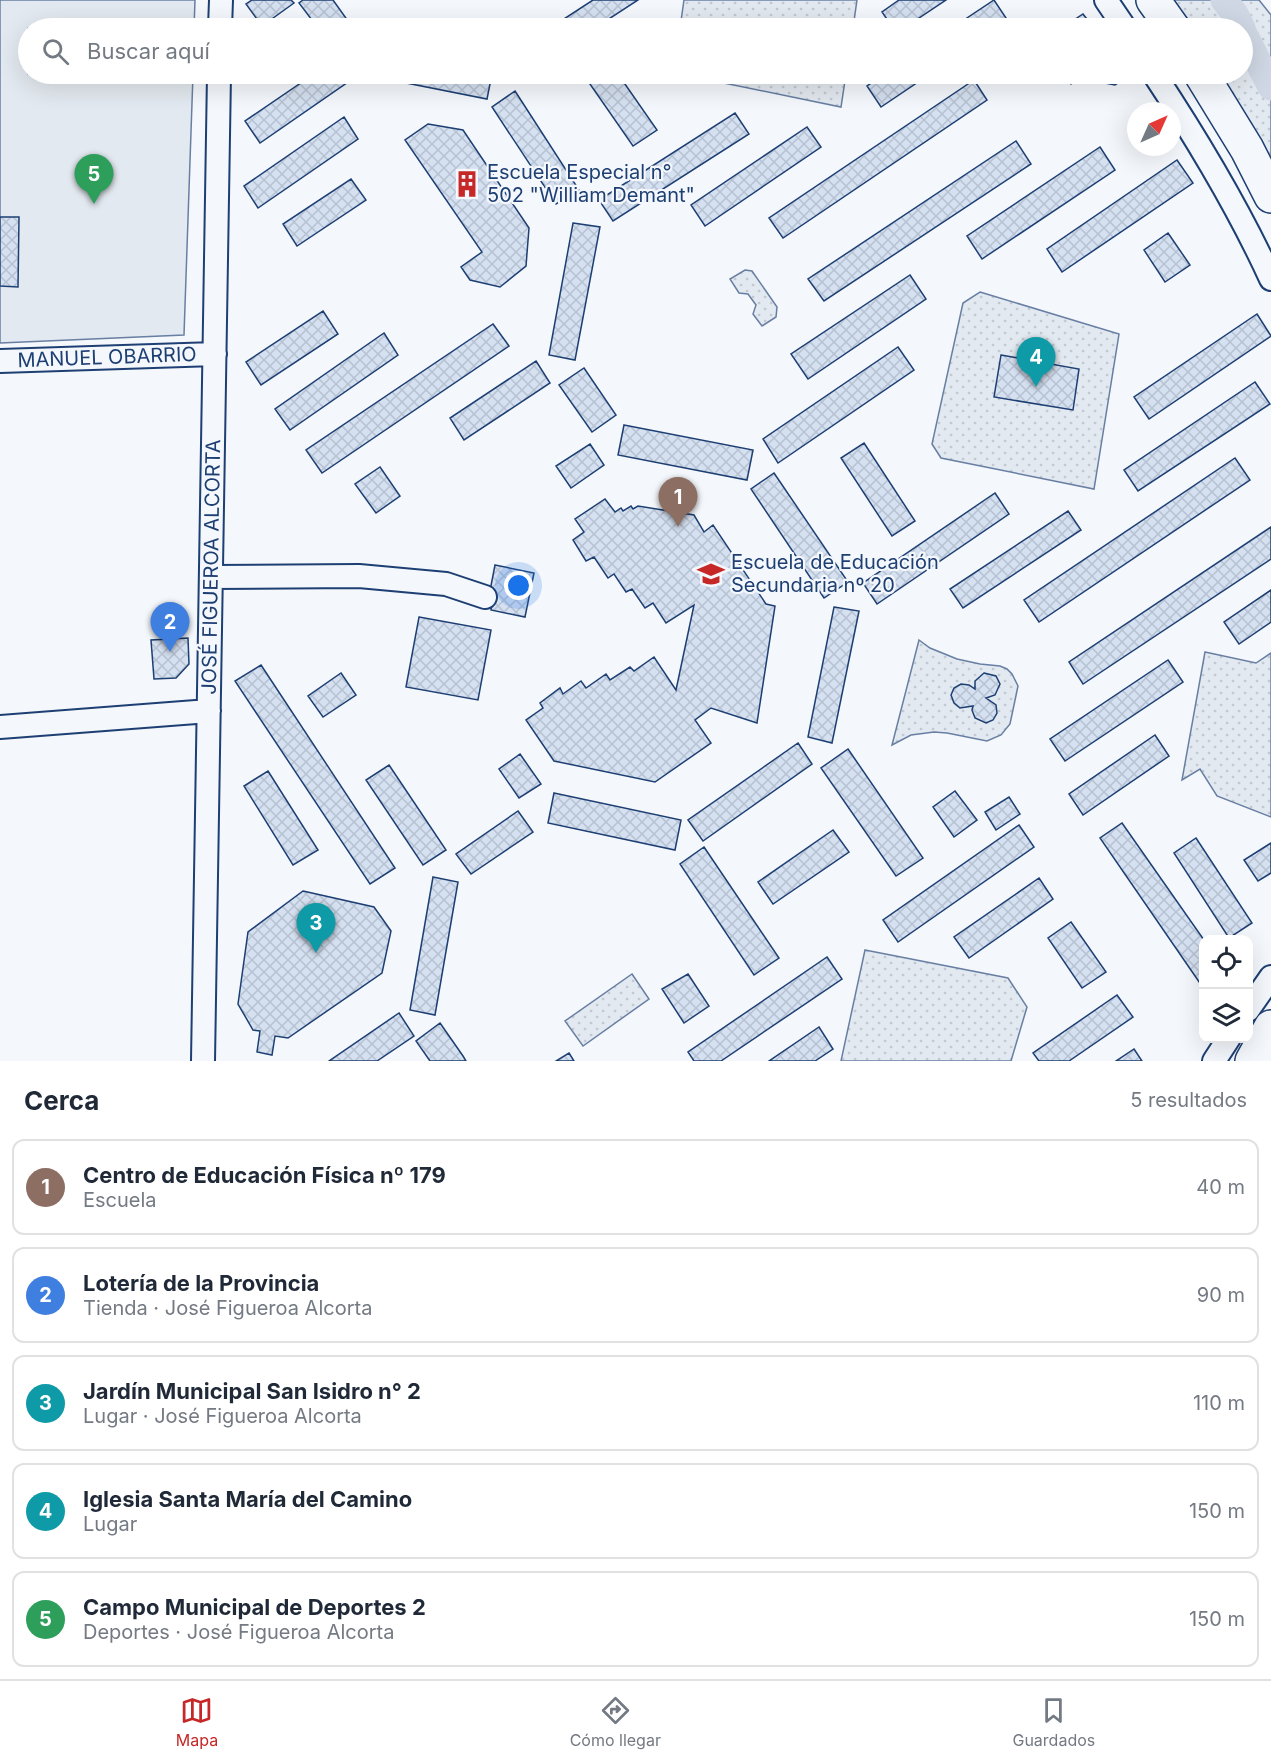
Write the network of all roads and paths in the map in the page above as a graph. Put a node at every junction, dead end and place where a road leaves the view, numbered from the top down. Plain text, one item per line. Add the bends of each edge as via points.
1 (221, 0) edge
2 (1106, 0) edge
3 (1153, 0) edge
4 (220, 18) edge
5 (1118, 18) edge
6 (1166, 18) edge
7 (219, 84) edge
8 (1161, 84) edge
9 (1207, 84) edge
10 (1271, 196) edge
11 (1271, 279) edge
12 (215, 354) junction
13 (0, 361) edge
14 (211, 577) junction
15 (485, 597) dead end
16 (209, 711) junction
17 (0, 727) edge
18 (1271, 977) edge
19 (1253, 1003) edge
20 (1271, 1027) edge
21 (203, 1061) edge
22 (1252, 1061) edge

1 - 4 street
2 - 5 street
3 - 6 street
7 - 12 street, JOSÉ FIGUEROA ALCORTA
8 - 11 street via 1247,227
9 - 10 street
12 - 13 street, MANUEL OBARRIO
12 - 14 street, JOSÉ FIGUEROA ALCORTA
14 - 15 street via 358,576 446,584
14 - 16 street, JOSÉ FIGUEROA ALCORTA
16 - 17 street
16 - 21 street, JOSÉ FIGUEROA ALCORTA
18 - 19 street
20 - 22 street

